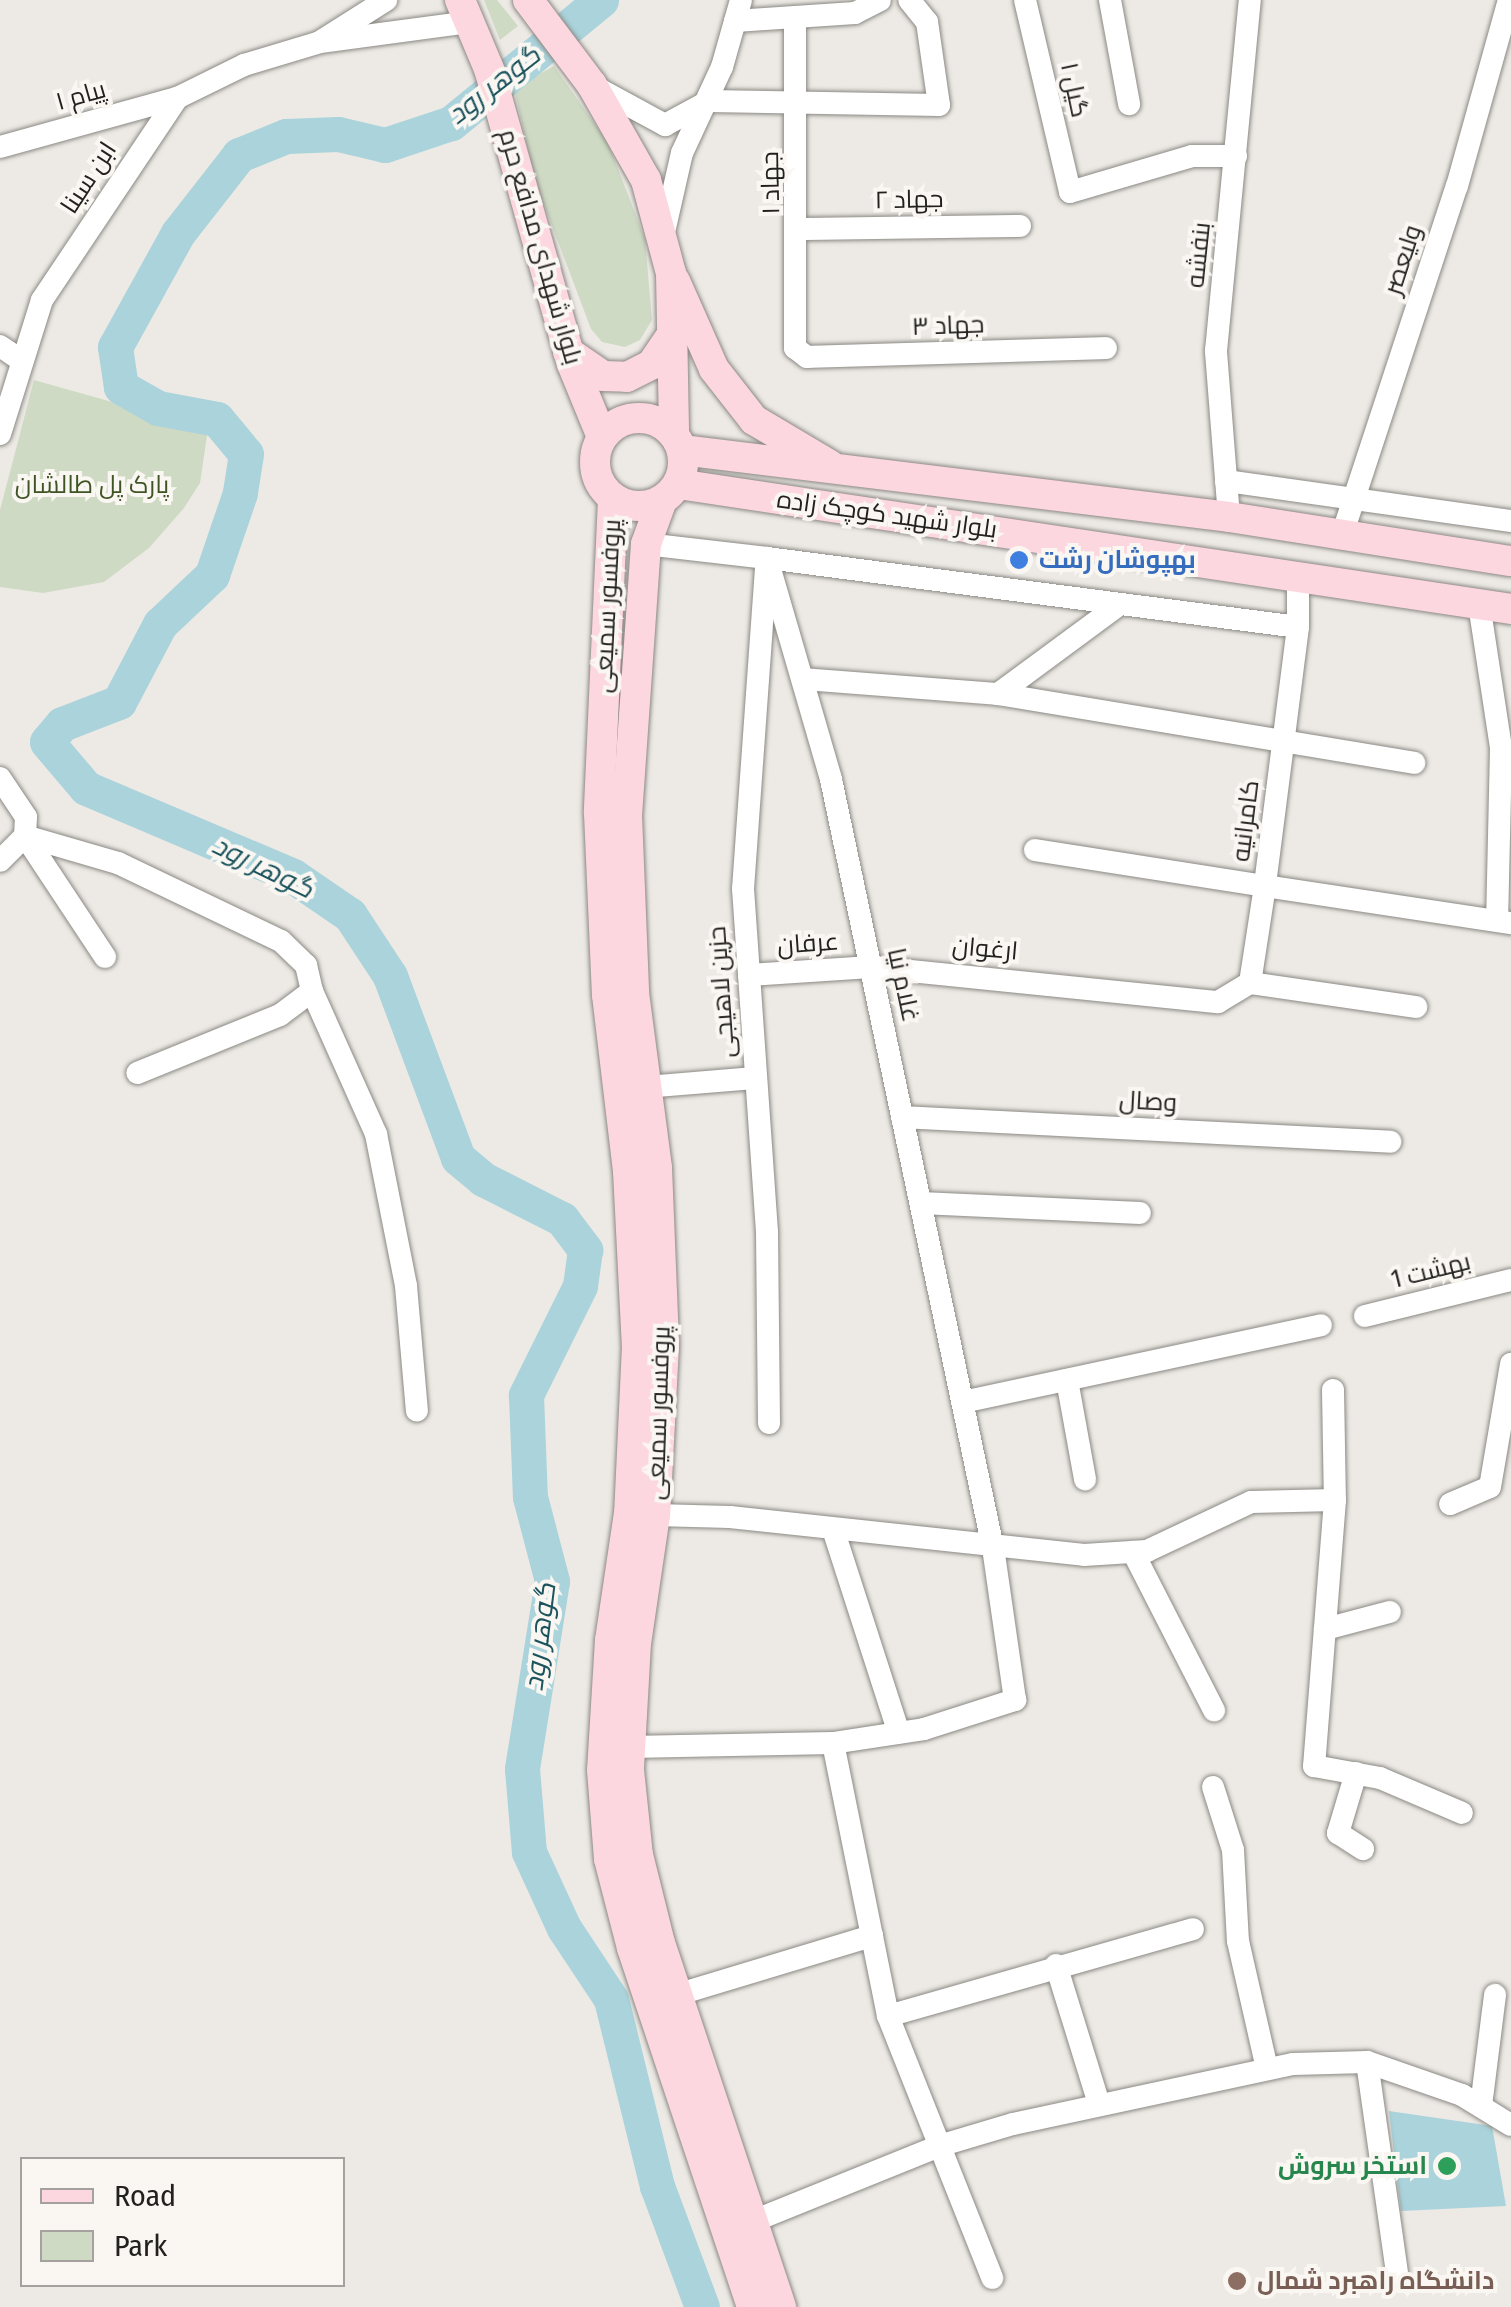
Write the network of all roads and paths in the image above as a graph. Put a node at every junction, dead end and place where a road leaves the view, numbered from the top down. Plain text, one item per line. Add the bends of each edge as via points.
1 (386, 0) edge
2 (880, 0) edge
3 (909, 0) edge
4 (1025, 0) edge
5 (1110, 0) edge
6 (1250, 0) edge
7 (1509, 0) edge
8 (535, 10) edge
9 (738, 10) edge
10 (464, 11) edge
11 (795, 17) junction
12 (320, 42) junction
13 (592, 85) junction
14 (177, 98) junction
15 (708, 101) junction
16 (797, 103) junction
17 (1128, 104) dead end
18 (0, 147) edge
19 (1236, 156) junction
20 (1020, 226) dead end
21 (799, 229) junction
22 (662, 240) junction
23 (670, 273) junction
24 (671, 336) junction
25 (0, 346) edge
26 (795, 348) joint
27 (1106, 348) dead end
28 (568, 352) junction
29 (22, 361) junction
30 (0, 434) edge
31 (602, 437) junction
32 (678, 442) junction
33 (850, 475) junction
34 (1226, 481) junction
35 (670, 492) junction
36 (733, 492) junction
37 (614, 499) junction
38 (1353, 500) junction
39 (1229, 517) junction
40 (1511, 521) edge
41 (1342, 535) junction
42 (646, 544) junction
43 (767, 558) junction
44 (1511, 561) edge
45 (1298, 576) junction
46 (1480, 604) junction
47 (1116, 607) junction
48 (1511, 609) edge
49 (1298, 627) junction
50 (803, 679) junction
51 (998, 694) junction
52 (1283, 741) junction
53 (1414, 763) dead end
54 (0, 778) edge
55 (25, 836) junction
56 (1035, 850) dead end
57 (0, 861) edge
58 (1266, 886) junction
59 (1504, 921) edge
60 (105, 958) dead end
61 (871, 966) junction
62 (749, 976) junction
63 (1250, 983) junction
64 (312, 992) junction
65 (1416, 1007) dead end
66 (136, 1073) dead end
67 (756, 1078) junction
68 (646, 1087) junction
69 (902, 1117) junction
70 (1390, 1142) dead end
71 (921, 1203) junction
72 (1140, 1213) dead end
73 (1511, 1280) edge
74 (1365, 1316) dead end
75 (1320, 1325) dead end
76 (1511, 1364) edge
77 (1067, 1380) junction
78 (1333, 1390) dead end
79 (963, 1402) junction
80 (417, 1411) dead end
81 (769, 1424) dead end
82 (1085, 1478) dead end
83 (1336, 1500) junction
84 (1450, 1504) dead end
85 (655, 1515) junction
86 (833, 1529) junction
87 (994, 1548) junction
88 (1132, 1552) junction
89 (1390, 1612) dead end
90 (1325, 1629) junction
91 (1214, 1710) dead end
92 (899, 1733) junction
93 (833, 1743) junction
94 (630, 1747) junction
95 (1356, 1774) junction
96 (1213, 1787) dead end
97 (1462, 1813) dead end
98 (1363, 1849) dead end
99 (1192, 1929) dead end
100 (872, 1936) junction
101 (1056, 1965) junction
102 (1495, 1994) dead end
103 (676, 1995) junction
104 (888, 2016) junction
105 (1367, 2062) junction
106 (1267, 2070) junction
107 (1099, 2104) junction
108 (1481, 2106) junction
109 (1509, 2120) edge
110 (939, 2146) junction
111 (751, 2222) junction
112 (1397, 2272) dead end
113 (992, 2278) dead end
114 (752, 2307) edge
115 (780, 2307) edge

1 - 12 street
2 - 11 street via 854,13
3 - 16 street via 927,22 939,105
4 - 19 street, گیل ۱ via 1070,192 1192,156
5 - 17 street
6 - 19 street, بنفشه
7 - 38 street, ولیعصر via 1457,186
8 - 13 main road
9 - 11 street
9 - 15 street
10 - 12 street
10 - 28 main road, بلوار شهدای مدافع حرم via 489,69
11 - 16 street, جهاد ۱
12 - 14 street via 244,65
13 - 15 street via 665,126
13 - 22 main road via 646,180
14 - 18 street, پیام ۱
14 - 29 street, ابن سینا via 42,300
15 - 16 street
15 - 22 street via 682,153
16 - 21 street, جهاد ۱
19 - 34 street, بنفشه via 1216,352
20 - 21 street, جهاد ۲
21 - 26 street, جهاد ۱
22 - 23 main road
23 - 24 main road
23 - 33 main road via 714,368 754,420
24 - 28 main road via 652,364 627,377 603,376
24 - 32 main road
25 - 29 street
26 - 27 street, جهاد ۳ via 807,357
28 - 31 main road, بلوار شهدای مدافع حرم
29 - 30 street, ابن سینا
31 - 32 main road via 629,418 662,424
31 - 37 main road via 595,470
32 - 33 main road, بلوار شهید کوچک زاده
32 - 35 main road
33 - 39 main road, بلوار شهید کوچک زاده
34 - 38 street
34 - 39 street, بنفشه
35 - 36 main road, بلوار شهید کوچک زاده
35 - 37 main road via 638,507
35 - 42 main road, پروفسور سمیعی
36 - 42 main road via 681,509
36 - 45 main road, بلوار شهید کوچک زاده
37 - 114 main road, پروفسور سمیعی via 599,814 637,1346 629,1513 610,1640 602,1770 608,1841 632,1948
38 - 40 street
38 - 41 street, ولیعصر
39 - 41 main road, بلوار شهید کوچک زاده
41 - 44 main road, بلوار شهید کوچک زاده
42 - 43 street
42 - 68 main road, پروفسور سمیعی via 626,815 634,994
43 - 47 street
43 - 50 street, غلام نیا
43 - 62 street, حزین لاهیجی via 742,888
45 - 46 main road, بلوار شهید کوچک زاده
45 - 49 street, کامرانیه
46 - 48 main road, بلوار شهید کوچک زاده
46 - 59 street via 1501,748
47 - 49 street
47 - 51 street
49 - 52 street, کامرانیه
50 - 51 street
50 - 61 street, غلام نیا
51 - 52 street
52 - 53 street
52 - 58 street, کامرانیه
54 - 55 street via 18,799
55 - 57 street
55 - 60 street
55 - 64 street via 118,863 281,941 306,965
56 - 58 street
58 - 59 street, کامرانیه
58 - 63 street
61 - 62 street, عرفان
61 - 63 street, ارغوان via 1218,1002
61 - 69 street, غلام نیا
62 - 67 street, حزین لاهیجی
63 - 65 street
64 - 66 street via 280,1015
64 - 80 street via 376,1134 406,1286
67 - 68 street
67 - 81 street, حزین لاهیجی
68 - 85 main road, پروفسور سمیعی via 664,1346
69 - 70 street, وصال
69 - 71 street, غلام نیا
71 - 72 street
71 - 79 street, غلام نیا
73 - 74 street, بهشت 1
75 - 77 street
76 - 84 street via 1490,1487
77 - 79 street
77 - 82 street
78 - 83 street
79 - 87 street, غلام نیا
83 - 88 street via 1250,1502
83 - 90 street
85 - 86 street
85 - 94 main road, پروفسور سمیعی via 636,1642
86 - 87 street
86 - 92 street
87 - 88 street
87 - 92 street, غلام نیا via 1015,1700
88 - 91 street
89 - 90 street
90 - 95 street via 1314,1766
92 - 93 street, غلام نیا
93 - 94 street, غلام نیا
93 - 100 street
94 - 103 main road, پروفسور سمیعی via 638,1855
95 - 97 street
95 - 98 street via 1338,1833
96 - 106 street via 1234,1850 1238,1941
99 - 101 street
100 - 103 street
100 - 104 street
101 - 104 street
101 - 107 street
102 - 108 street
103 - 111 main road, پروفسور سمیعی
104 - 110 street
105 - 106 street
105 - 108 street
105 - 112 street
106 - 107 street
107 - 110 street
108 - 109 street
110 - 111 street
110 - 113 street
111 - 115 main road, پروفسور سمیعی

